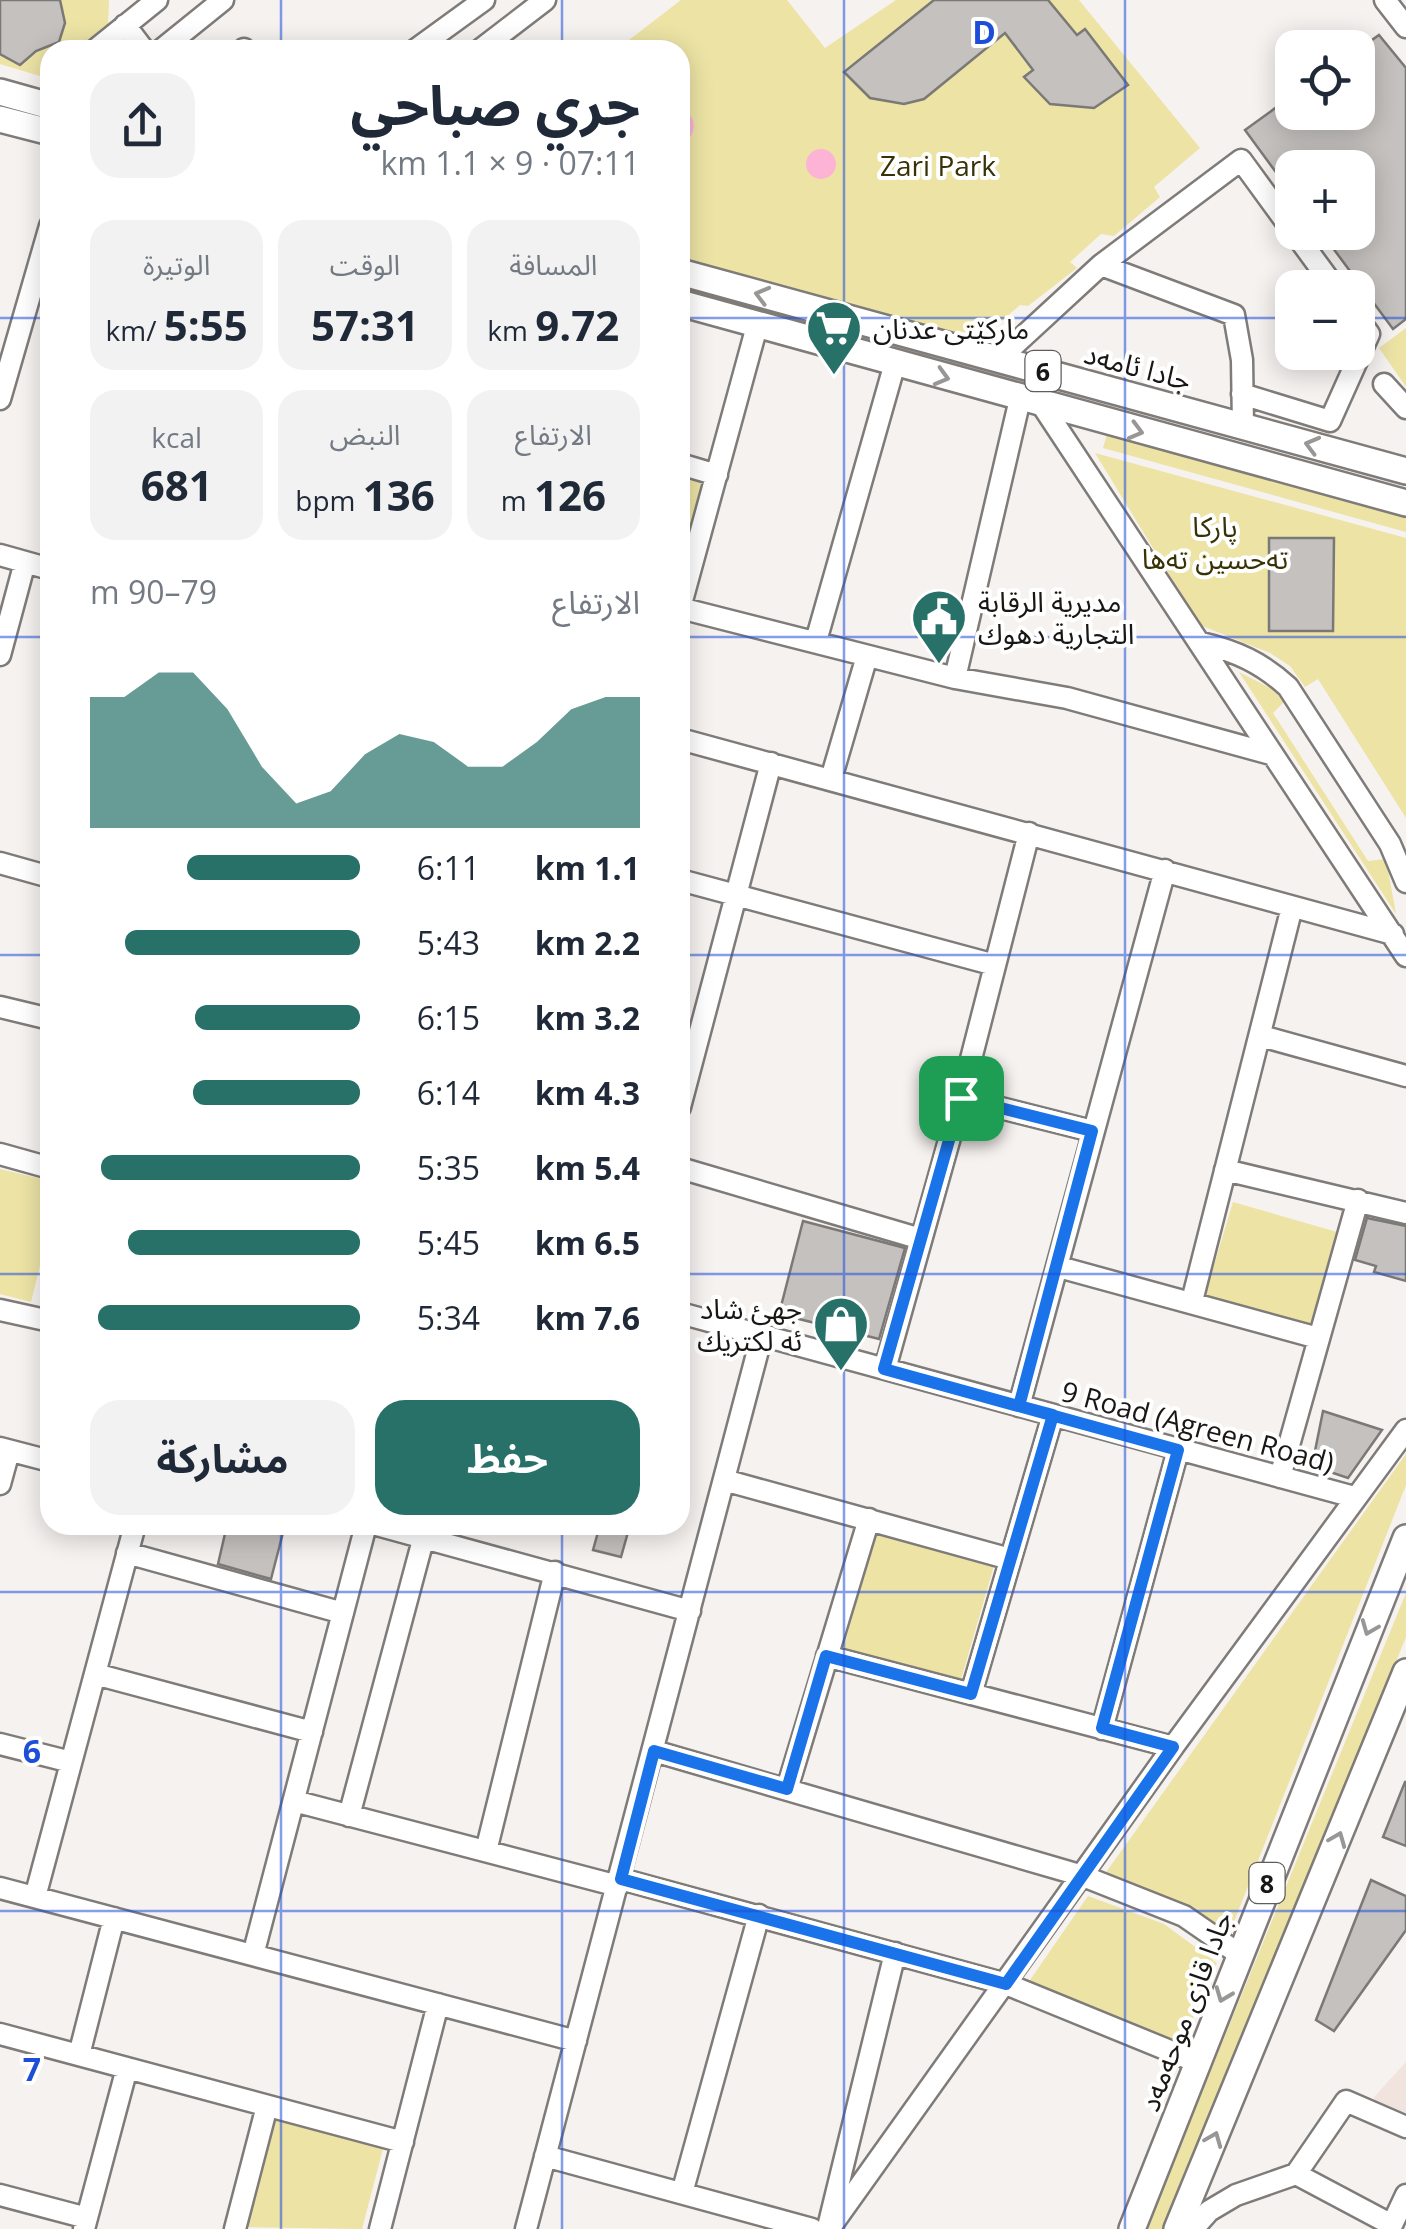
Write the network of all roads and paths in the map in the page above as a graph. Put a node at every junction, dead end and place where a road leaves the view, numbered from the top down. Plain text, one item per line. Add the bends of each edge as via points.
1 (223, 0) edge
2 (484, 0) edge
3 (545, 0) edge
4 (1386, 0) edge
5 (146, 4) edge
6 (1405, 23) edge
7 (125, 25) junction
8 (107, 40) edge
9 (136, 40) edge
10 (173, 40) edge
11 (429, 40) edge
12 (493, 40) edge
13 (0, 92) edge
14 (40, 97) edge
15 (0, 118) edge
16 (40, 129) edge
17 (1275, 207) edge
18 (1101, 266) junction
19 (690, 275) edge
20 (40, 284) edge
21 (690, 307) edge
22 (757, 326) junction
23 (998, 359) junction
24 (895, 363) junction
25 (1353, 370) edge
26 (1384, 384) dead end
27 (1242, 394) junction
28 (0, 399) edge
29 (1031, 402) junction
30 (1406, 408) edge
31 (1243, 426) junction
32 (690, 467) edge
33 (1406, 470) edge
34 (716, 474) junction
35 (1406, 503) edge
36 (0, 555) edge
37 (25, 562) junction
38 (40, 566) edge
39 (690, 571) edge
40 (690, 610) edge
41 (816, 641) junction
42 (1201, 643) junction
43 (0, 655) edge
44 (868, 656) junction
45 (955, 678) junction
46 (690, 742) edge
47 (1271, 754) junction
48 (771, 764) junction
49 (830, 780) junction
50 (1029, 832) junction
51 (0, 863) edge
52 (1166, 870) junction
53 (40, 875) edge
54 (1406, 882) edge
55 (690, 883) edge
56 (735, 896) junction
57 (1292, 907) junction
58 (1393, 934) junction
59 (1406, 956) edge
60 (995, 965) junction
61 (0, 1007) edge
62 (40, 1017) edge
63 (690, 1022) edge
64 (1260, 1036) junction
65 (1406, 1076) edge
66 (961, 1098) junction
67 (1092, 1131) junction
68 (0, 1154) edge
69 (40, 1165) edge
70 (1226, 1170) junction
71 (690, 1171) edge
72 (1358, 1200) junction
73 (1406, 1213) edge
74 (921, 1239) junction
75 (1059, 1267) junction
76 (1192, 1300) junction
77 (0, 1310) edge
78 (40, 1315) edge
79 (690, 1316) edge
80 (762, 1336) junction
81 (1318, 1338) junction
82 (884, 1369) junction
83 (1019, 1406) junction
84 (1053, 1415) junction
85 (1406, 1430) edge
86 (4, 1450) edge
87 (1178, 1450) junction
88 (40, 1459) edge
89 (1280, 1477) junction
90 (724, 1480) junction
91 (0, 1484) edge
92 (1354, 1498) junction
93 (869, 1520) junction
94 (132, 1535) edge
95 (363, 1535) edge
96 (425, 1535) edge
97 (441, 1535) edge
98 (1406, 1538) edge
99 (128, 1553) junction
100 (1010, 1560) junction
101 (555, 1572) junction
102 (690, 1611) junction
103 (343, 1613) junction
104 (826, 1656) junction
105 (95, 1674) junction
106 (1405, 1676) edge
107 (971, 1694) junction
108 (1102, 1728) junction
109 (312, 1732) junction
110 (0, 1744) edge
111 (1173, 1747) junction
112 (654, 1751) junction
113 (71, 1762) junction
114 (787, 1789) junction
115 (294, 1801) junction
116 (349, 1816) junction
117 (486, 1851) junction
118 (1083, 1876) junction
119 (620, 1882) junction
120 (0, 1888) edge
121 (34, 1897) junction
122 (759, 1916) junction
123 (114, 1918) junction
124 (895, 1954) junction
125 (1238, 1954) junction
126 (253, 1955) junction
127 (1006, 1984) junction
128 (438, 2004) junction
129 (0, 2034) edge
130 (576, 2041) junction
131 (80, 2055) junction
132 (1197, 2062) junction
133 (127, 2068) junction
134 (268, 2106) junction
135 (1406, 2128) edge
136 (403, 2142) junction
137 (545, 2156) junction
138 (1296, 2174) junction
139 (682, 2193) junction
140 (0, 2195) edge
141 (1406, 2195) edge
142 (86, 2223) edge
143 (1132, 2226) edge
144 (1391, 2227) edge
145 (235, 2229) edge
146 (380, 2229) edge
147 (526, 2229) edge
148 (812, 2229) edge
149 (828, 2229) edge
150 (1177, 2229) edge
151 (1192, 2229) edge

1 - 10 street
2 - 11 street
3 - 12 street
4 - 6 street
5 - 7 street
7 - 8 street
7 - 9 street
13 - 14 main road
15 - 16 main road
17 - 18 street via 1240,160
18 - 23 street
18 - 27 street via 1234,315
23 -> 19 main road, جادا ئامەد / 6
20 - 28 street
21 - 22 main road, 6
22 - 24 main road, 6
22 - 34 street
23 - 31 main road, جادا ئامەد / 6
24 -> 29 main road, 6
24 - 41 street
25 - 27 street via 1330,421
26 - 30 street
27 - 31 street
29 -> 35 main road, 6
29 - 42 street
29 - 45 street
33 -> 31 main road, جادا ئامەد / 6
32 - 34 street
34 - 39 street
36 - 37 street
37 - 38 street
37 - 43 street
40 - 41 street
41 - 44 street
42 - 47 street
42 - 54 street via 1233,650 1288,688 1390,844
44 - 45 street
44 - 49 street
45 - 47 street via 1067,698
46 - 48 street
47 - 58 street
48 - 49 street
48 - 56 street
49 - 50 street
50 - 52 street
50 - 60 street
51 - 53 street
52 - 57 street
52 - 67 street
55 - 56 street
56 - 60 street
56 - 63 street
57 - 58 street
57 - 64 street
58 - 59 street
60 - 66 street
61 - 62 street
64 - 65 street
64 - 70 street
66 - 67 street
66 - 74 street
67 - 75 street
68 - 69 street
70 - 72 street
70 - 76 street
71 - 74 street
72 - 73 street
72 - 81 street
74 - 82 street
75 - 76 street
75 - 83 street
76 - 81 street
77 - 78 street
79 - 80 street, 9 Road (Agreen Road)
80 - 82 street, 9 Road (Agreen Road)
80 - 90 street
81 - 89 street
82 - 83 street, 9 Road (Agreen Road)
83 - 84 street, 9 Road (Agreen Road)
84 - 87 street, 9 Road (Agreen Road)
84 - 100 street
85 - 92 street
86 - 88 street
86 - 91 street
87 - 89 street, 9 Road (Agreen Road)
87 - 108 street
89 - 92 street, 9 Road (Agreen Road)
90 - 93 street
90 - 102 street
92 - 111 street
93 - 100 street
93 - 104 street
94 - 99 street
95 - 103 street
96 - 116 street
97 - 101 street
98 -> 125 main road, جادا قازی موحەمەد / 8
99 - 103 street
99 - 105 street
100 - 107 street
101 - 102 street
101 - 117 street
102 - 112 street
103 - 109 street
104 - 107 street
104 - 114 street
105 - 109 street
105 - 113 street
150 -> 106 main road, 8
107 - 108 street
108 - 111 street
109 - 115 street
110 - 113 street
111 - 118 street
112 - 114 street
112 - 119 street
113 - 121 street
114 - 118 street
115 - 116 street
115 - 126 street
116 - 117 street
117 - 119 street
118 - 125 street via 1184,1916
118 - 127 street
119 - 122 street
119 - 130 street
120 - 121 street
121 - 123 street
122 - 124 street
122 - 139 street
123 - 126 street
123 - 131 street
124 - 127 street
124 - 149 street
125 -> 132 main road, جادا قازی موحەمەد / 8
126 - 128 street
127 - 132 street
127 - 149 street
128 - 130 street
128 - 136 street
129 - 131 street
130 - 137 street
131 - 133 street
132 - 143 main road, جادا قازی موحەمەد / 8
133 - 134 street
133 - 142 street
134 - 136 street
134 - 145 street
135 - 138 street via 1346,2101
136 - 146 street
137 - 139 street
137 - 147 street
138 - 144 street
138 - 151 street via 1236,2195
139 - 148 street
140 - 142 street
141 - 144 street

